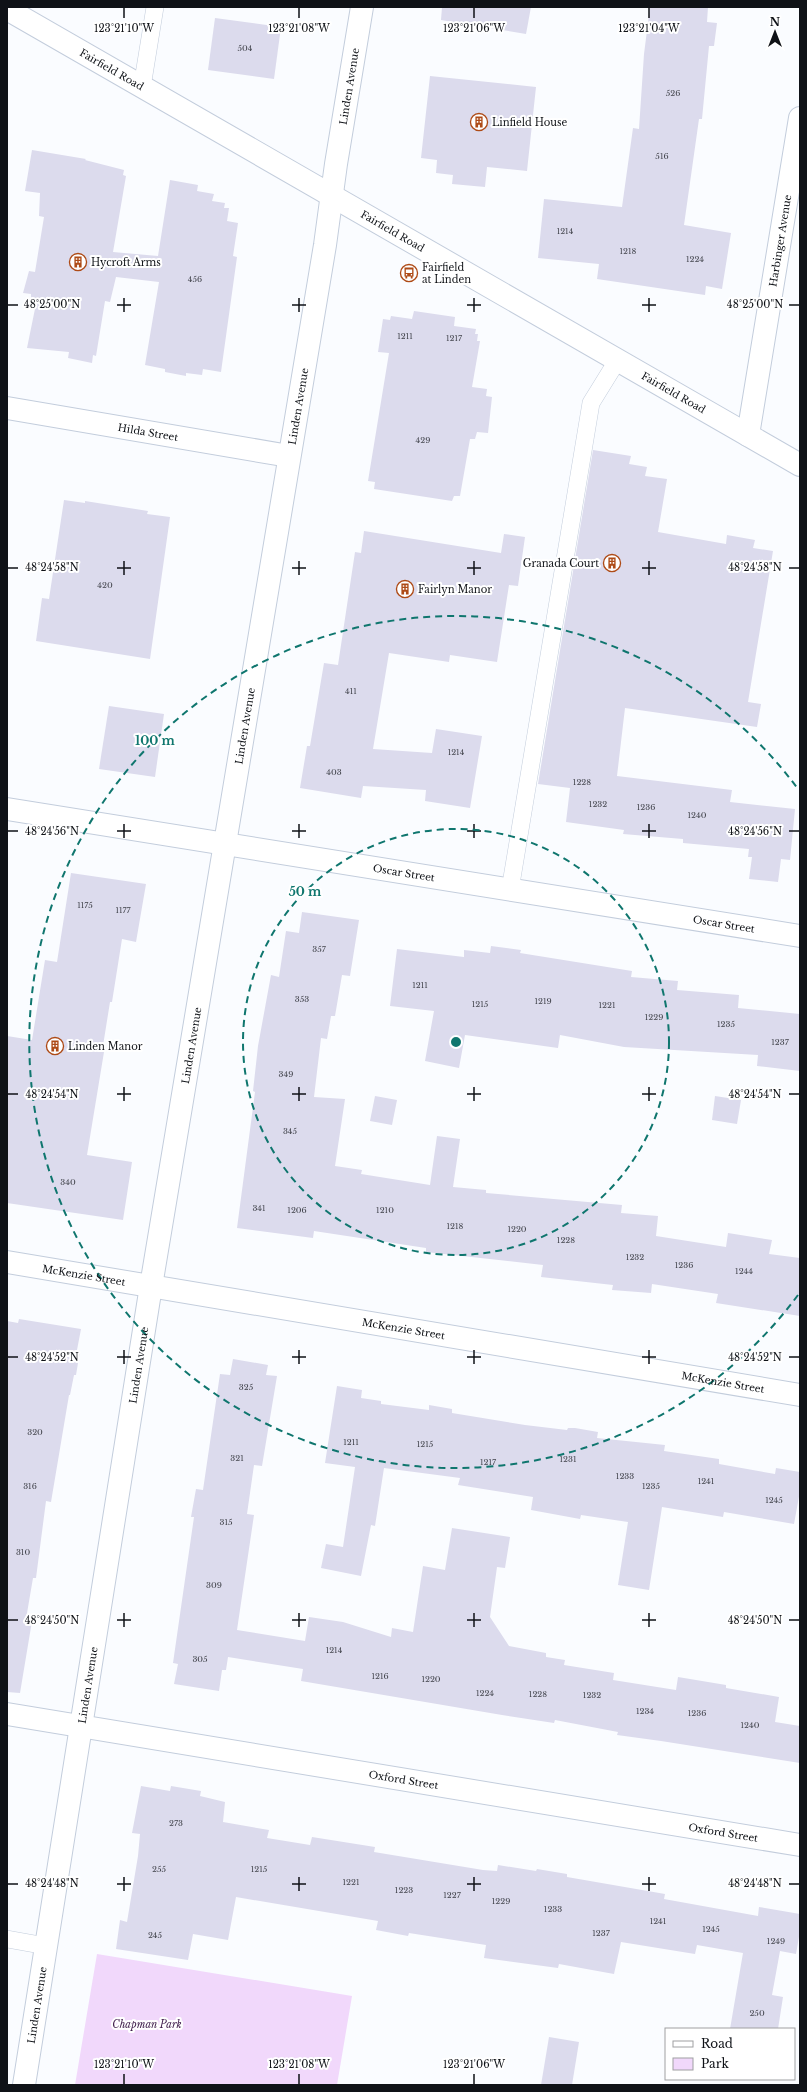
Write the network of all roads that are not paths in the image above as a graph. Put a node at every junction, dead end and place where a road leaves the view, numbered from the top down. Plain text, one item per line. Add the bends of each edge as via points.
1 (155, 7) edge
2 (362, 7) edge
3 (7, 9) edge
4 (142, 87) junction
5 (800, 118) edge
6 (332, 196) junction
7 (617, 360) junction
8 (7, 408) edge
9 (748, 435) junction
10 (290, 456) junction
11 (800, 465) edge
12 (7, 809) edge
13 (225, 843) junction
14 (510, 890) junction
15 (800, 936) edge
16 (7, 1262) edge
17 (151, 1286) junction
18 (800, 1395) edge
19 (7, 1714) edge
20 (82, 1726) junction
21 (800, 1845) edge
22 (7, 1939) edge
23 (46, 1946) junction
24 (24, 2085) edge

1 - 4 lane
2 - 6 street, Linden Avenue
3 - 4 street, Fairfield Road
4 - 6 street, Fairfield Road
5 - 9 street, Harbinger Avenue
6 - 7 street, Fairfield Road
6 - 10 street, Linden Avenue
7 - 9 street, Fairfield Road
7 - 14 lane via 591,403
8 - 10 street, Hilda Street
9 - 11 street, Fairfield Road
10 - 13 street, Linden Avenue
12 - 13 street, Oscar Street
13 - 14 street, Oscar Street
13 - 17 street, Linden Avenue
14 - 15 street, Oscar Street
16 - 17 street, McKenzie Street
17 - 18 street, McKenzie Street
17 - 20 street, Linden Avenue
19 - 20 street, Oxford Street
20 - 21 street, Oxford Street
20 - 23 street, Linden Avenue
22 - 23 lane
23 - 24 street, Linden Avenue

